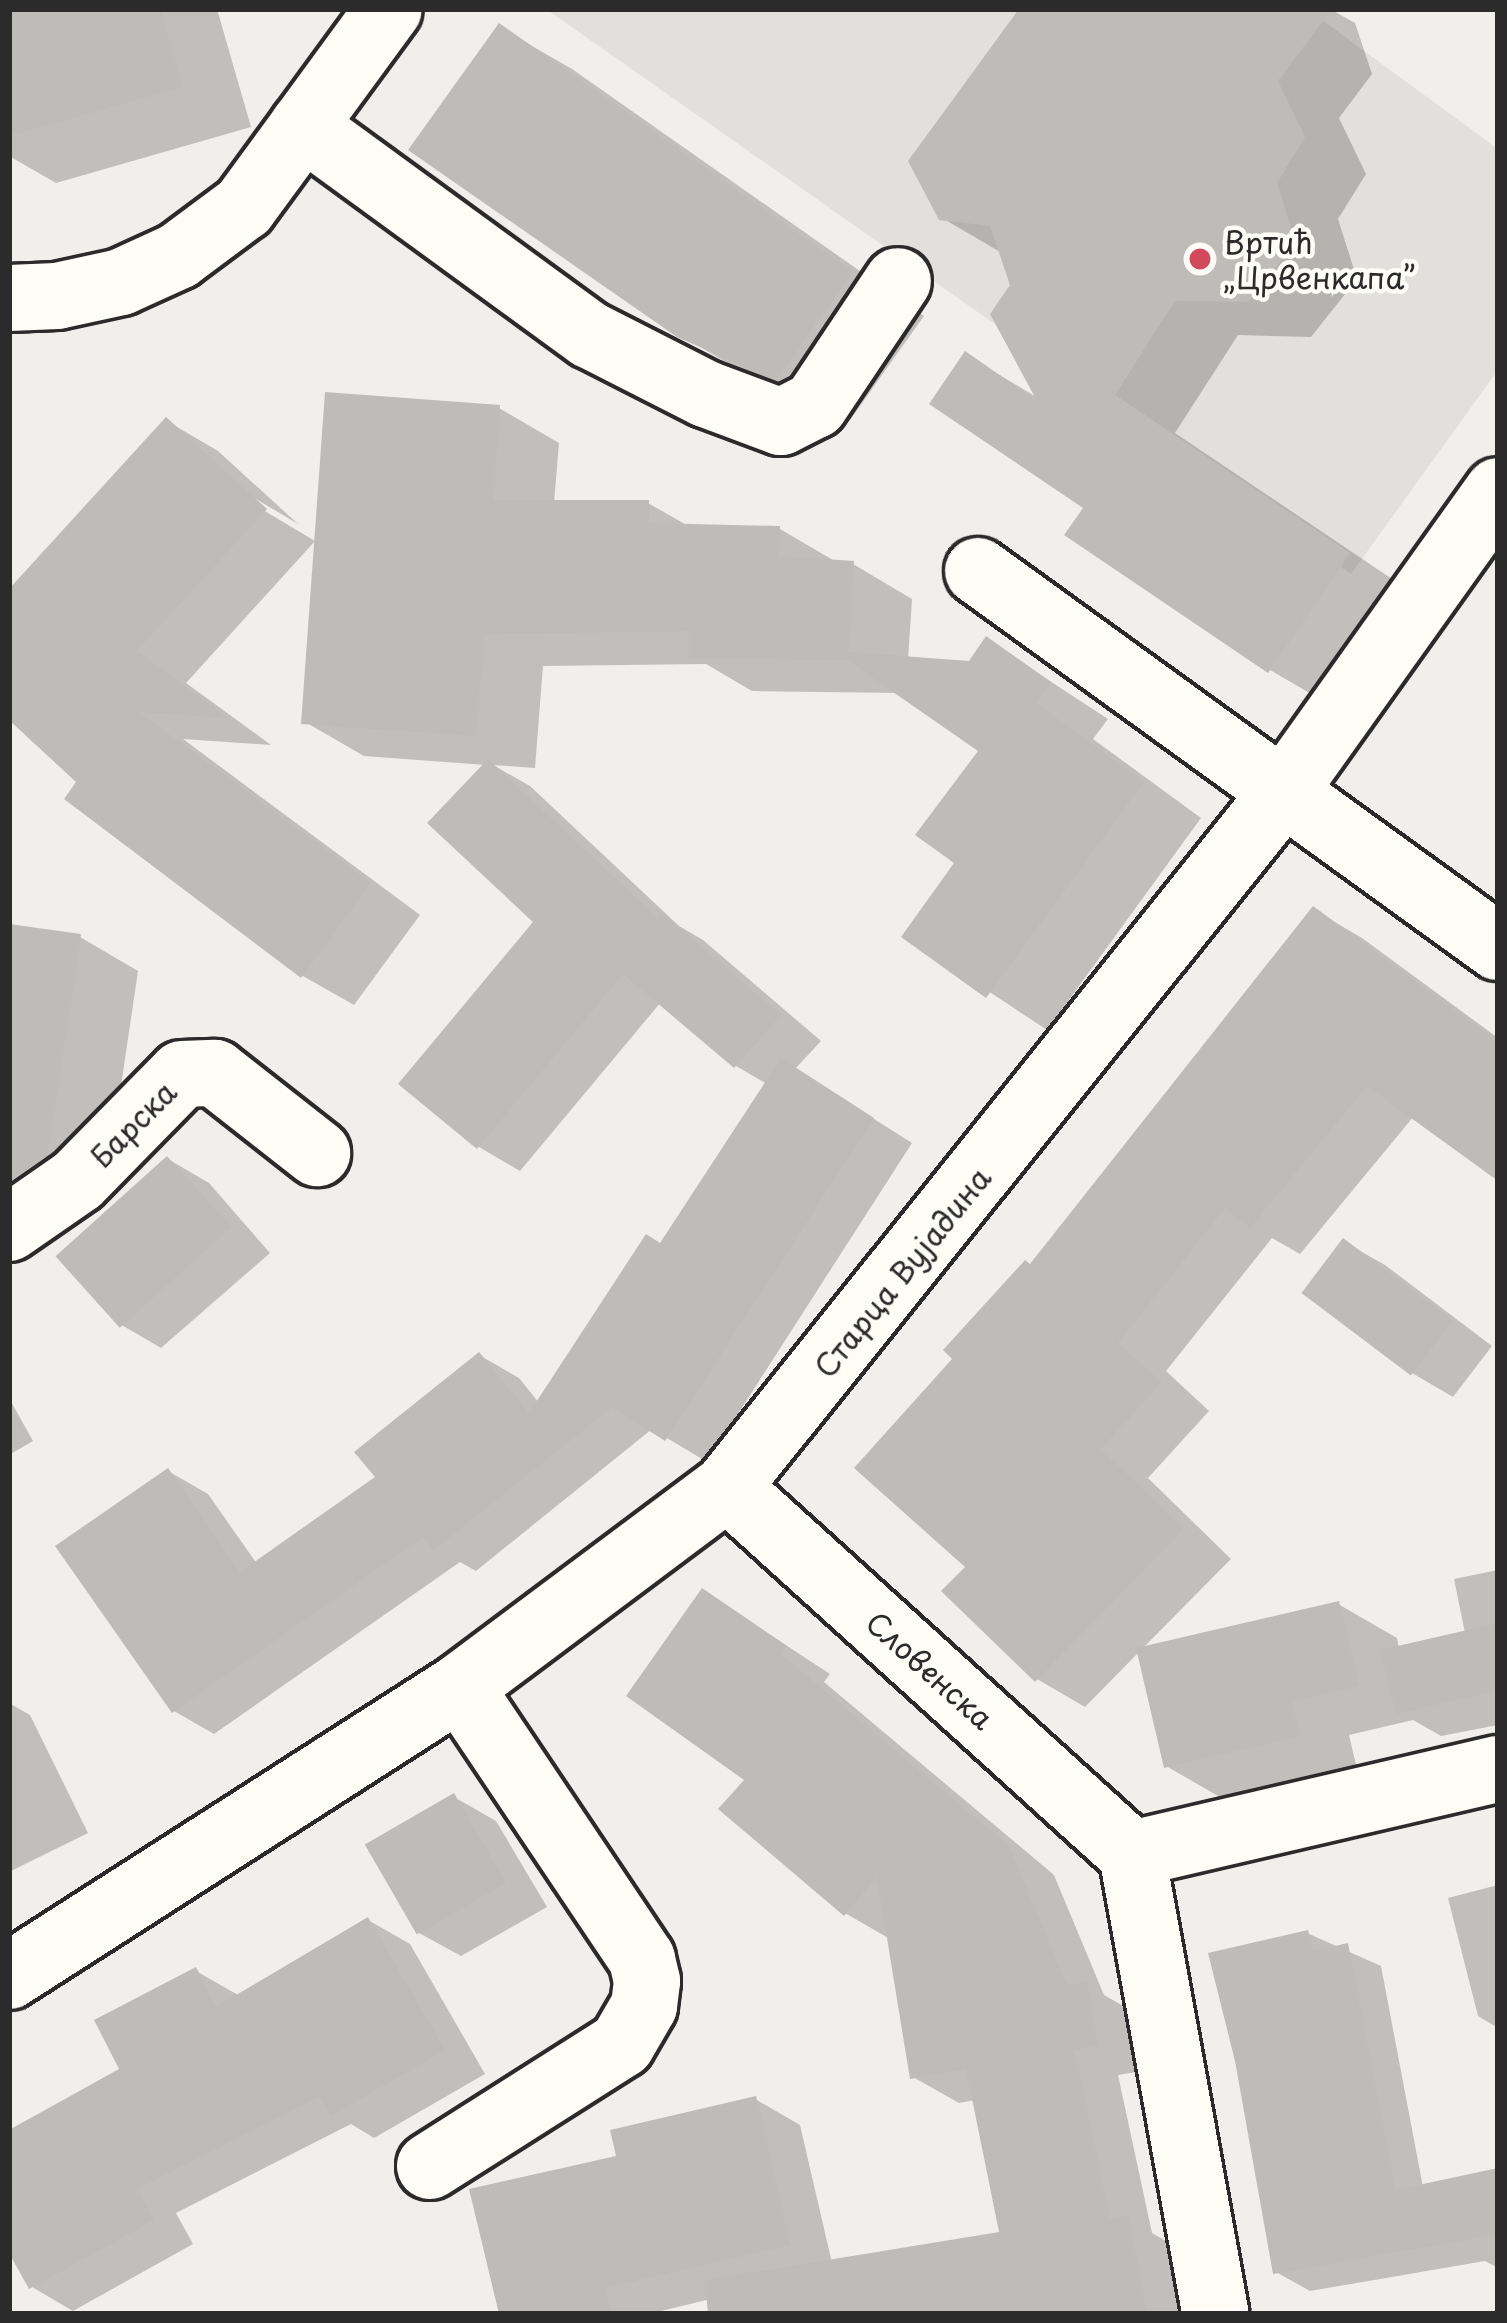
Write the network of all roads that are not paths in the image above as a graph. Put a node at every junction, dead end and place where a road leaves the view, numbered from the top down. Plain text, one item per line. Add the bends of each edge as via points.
1 (389, 9) edge
2 (303, 126) junction
3 (898, 281) dead end
4 (9, 298) edge
5 (1498, 490) edge
6 (978, 571) dead end
7 (1282, 794) junction
8 (1498, 947) edge
9 (317, 1153) dead end
10 (9, 1228) edge
11 (727, 1487) junction
12 (460, 1687) junction
13 (1498, 1768) edge
14 (1132, 1854) junction
15 (9, 1976) edge
16 (430, 2166) dead end
17 (1216, 2314) edge

1 - 2 street
2 - 3 street via 590,335 781,422 815,405
2 - 4 street via 245,226 121,282
5 - 7 street, Старца Вујадина
6 - 7 street
7 - 8 street
7 - 11 street, Старца Вујадина
9 - 10 street, Барска via 215,1073 198,1071 182,1075 78,1180
11 - 12 street, Старца Вујадина
11 - 14 street, Словенска
12 - 15 street, Старца Вујадина
12 - 16 street via 642,1959 647,1981 644,2006 622,2044
13 - 14 street
14 - 17 street

